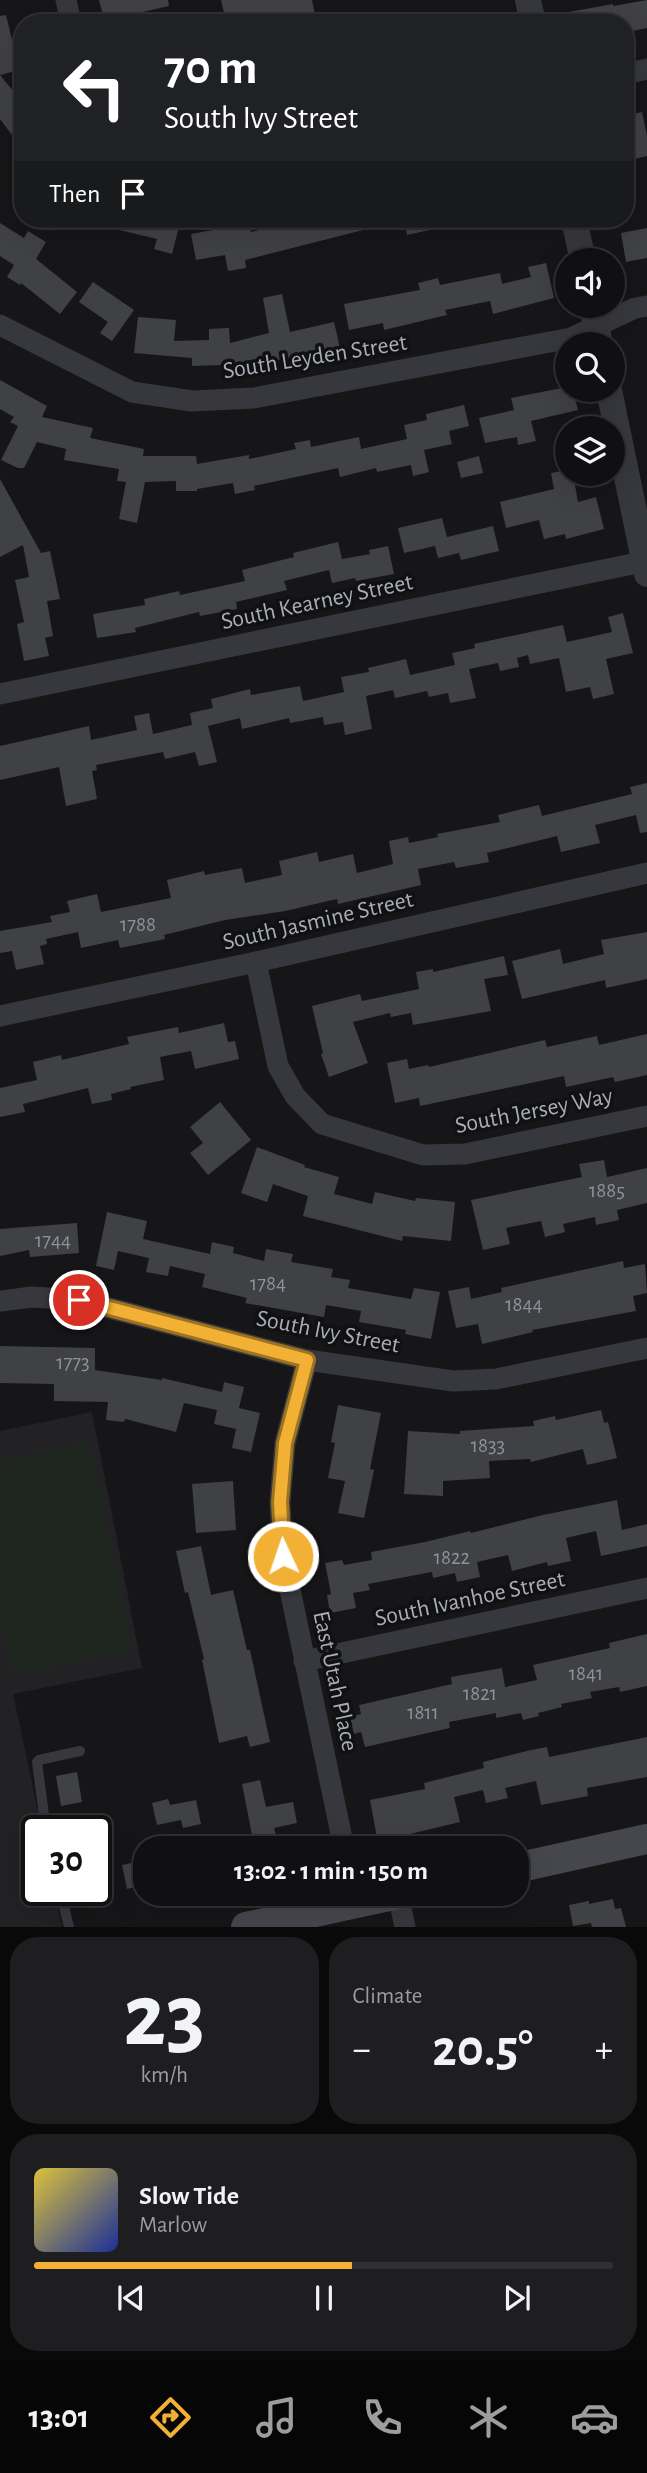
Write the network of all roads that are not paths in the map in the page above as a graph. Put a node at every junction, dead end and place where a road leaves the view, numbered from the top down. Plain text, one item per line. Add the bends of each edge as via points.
1 (576, 228) edge
2 (580, 248) edge
3 (647, 306) edge
4 (0, 325) edge
5 (596, 326) edge
6 (612, 402) edge
7 (646, 566) edge
8 (0, 694) edge
9 (647, 873) edge
10 (256, 962) junction
11 (0, 1016) edge
12 (647, 1116) edge
13 (0, 1301) edge
14 (647, 1348) edge
15 (307, 1360) junction
16 (647, 1588) edge
17 (304, 1661) junction
18 (80, 1751) dead end
19 (44, 1815) edge
20 (341, 1836) edge
21 (647, 1839) edge
22 (529, 1865) edge
23 (64, 1906) edge
24 (324, 1906) edge
25 (401, 1906) edge
26 (69, 1927) edge
27 (246, 1927) edge
28 (405, 1927) edge

1 - 2 street
3 - 5 street, South Leyden Street
4 - 5 street, South Leyden Street via 132,392 192,401 254,398 571,338
6 - 7 street
7 - 8 street, South Kearney Street
9 - 10 street, South Jasmine Street
10 - 11 street, South Jasmine Street
10 - 12 street, South Jersey Way via 278,1066 295,1096 322,1124 423,1155 466,1154
13 - 15 street, South Ivy Street via 32,1297 79,1300
14 - 15 street, South Ivy Street via 496,1379 453,1381
15 - 17 street, East Utah Place via 285,1443 280,1502 283,1556
16 - 17 street, South Ivanhoe Street
17 - 20 street, East Utah Place
18 - 19 lane via 37,1762
21 - 22 main road
23 - 26 lane
24 - 27 main road
25 - 28 street

